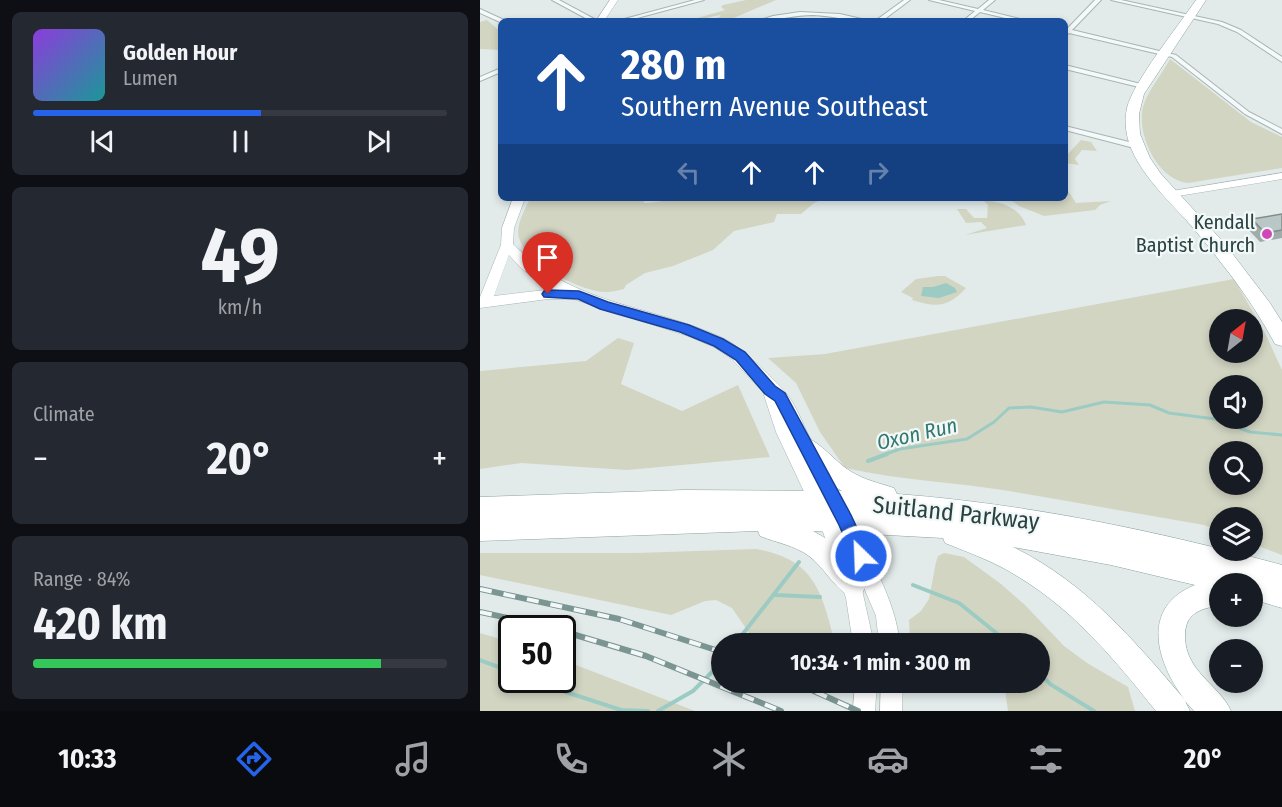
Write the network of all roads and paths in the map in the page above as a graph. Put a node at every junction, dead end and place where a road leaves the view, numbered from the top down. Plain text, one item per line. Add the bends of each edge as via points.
1 (555, 0) edge
2 (614, 0) edge
3 (701, 0) edge
4 (907, 0) edge
5 (932, 0) edge
6 (992, 0) edge
7 (1098, 0) edge
8 (1114, 0) edge
9 (1201, 0) edge
10 (979, 10) junction
11 (480, 11) edge
12 (1190, 15) junction
13 (589, 18) edge
14 (602, 18) edge
15 (635, 18) edge
16 (772, 18) edge
17 (847, 18) edge
18 (882, 18) edge
19 (970, 18) edge
20 (1012, 18) edge
21 (498, 19) edge
22 (1068, 30) edge
23 (1068, 32) edge
24 (1165, 52) junction
25 (1282, 60) edge
26 (1068, 68) edge
27 (498, 71) edge
28 (480, 79) edge
29 (1143, 86) junction
30 (1068, 129) edge
31 (1282, 132) edge
32 (1138, 147) junction
33 (1282, 176) edge
34 (1172, 194) junction
35 (518, 201) edge
36 (507, 245) junction
37 (579, 295) junction
38 (483, 302) edge
39 (1282, 339) edge
40 (770, 390) junction
41 (805, 446) junction
42 (480, 508) edge
43 (941, 508) junction
44 (831, 511) junction
45 (722, 522) junction
46 (920, 524) junction
47 (480, 529) edge
48 (1209, 575) edge
49 (1282, 578) edge
50 (853, 585) junction
51 (1263, 590) edge
52 (1209, 593) edge
53 (1263, 595) edge
54 (1282, 596) edge
55 (862, 633) edge
56 (888, 633) edge
57 (865, 693) edge
58 (892, 693) edge
59 (864, 711) edge
60 (891, 711) edge
61 (1175, 711) edge
62 (1216, 711) edge

1 - 13 street
2 - 14 main road
3 - 15 street
4 - 18 street
5 - 10 street
6 - 10 street
7 - 22 street
8 - 12 street
9 - 12 highway
10 - 19 street
10 - 20 street
11 - 21 street
12 - 24 highway
12 - 25 street via 1234,28
16 - 17 street via 814,13
23 - 24 street
24 - 29 highway
24 - 31 street via 1251,116
26 - 29 street
27 - 28 street
29 - 32 highway via 1132,110
30 - 32 street
32 - 34 highway
33 - 34 main road
34 - 39 highway via 1236,270
35 - 36 main road via 508,228
36 - 37 main road via 527,268
36 - 38 main road
37 - 38 main road via 548,294
37 - 40 main road via 718,342 750,364
40 - 41 main road via 780,397
40 - 44 main road via 778,421
41 - 43 highway via 848,484
41 - 44 main road
42 - 44 highway, Suitland Parkway via 738,500
43 - 44 highway, Suitland Parkway
43 - 49 highway, Suitland Parkway via 1116,536
44 - 45 highway, Suitland Parkway
44 - 46 highway, Suitland Parkway
44 - 50 main road
44 - 56 main road via 886,616
45 - 47 highway, Suitland Parkway
45 - 50 highway via 789,532 807,540 830,556
46 - 48 highway, Suitland Parkway via 1061,542
46 - 61 highway via 1009,556 1056,585 1102,624
50 - 55 main road
51 - 54 highway
52 - 62 highway via 1186,601 1174,615 1170,636 1182,673
53 - 54 highway
57 - 59 main road
58 - 60 main road

